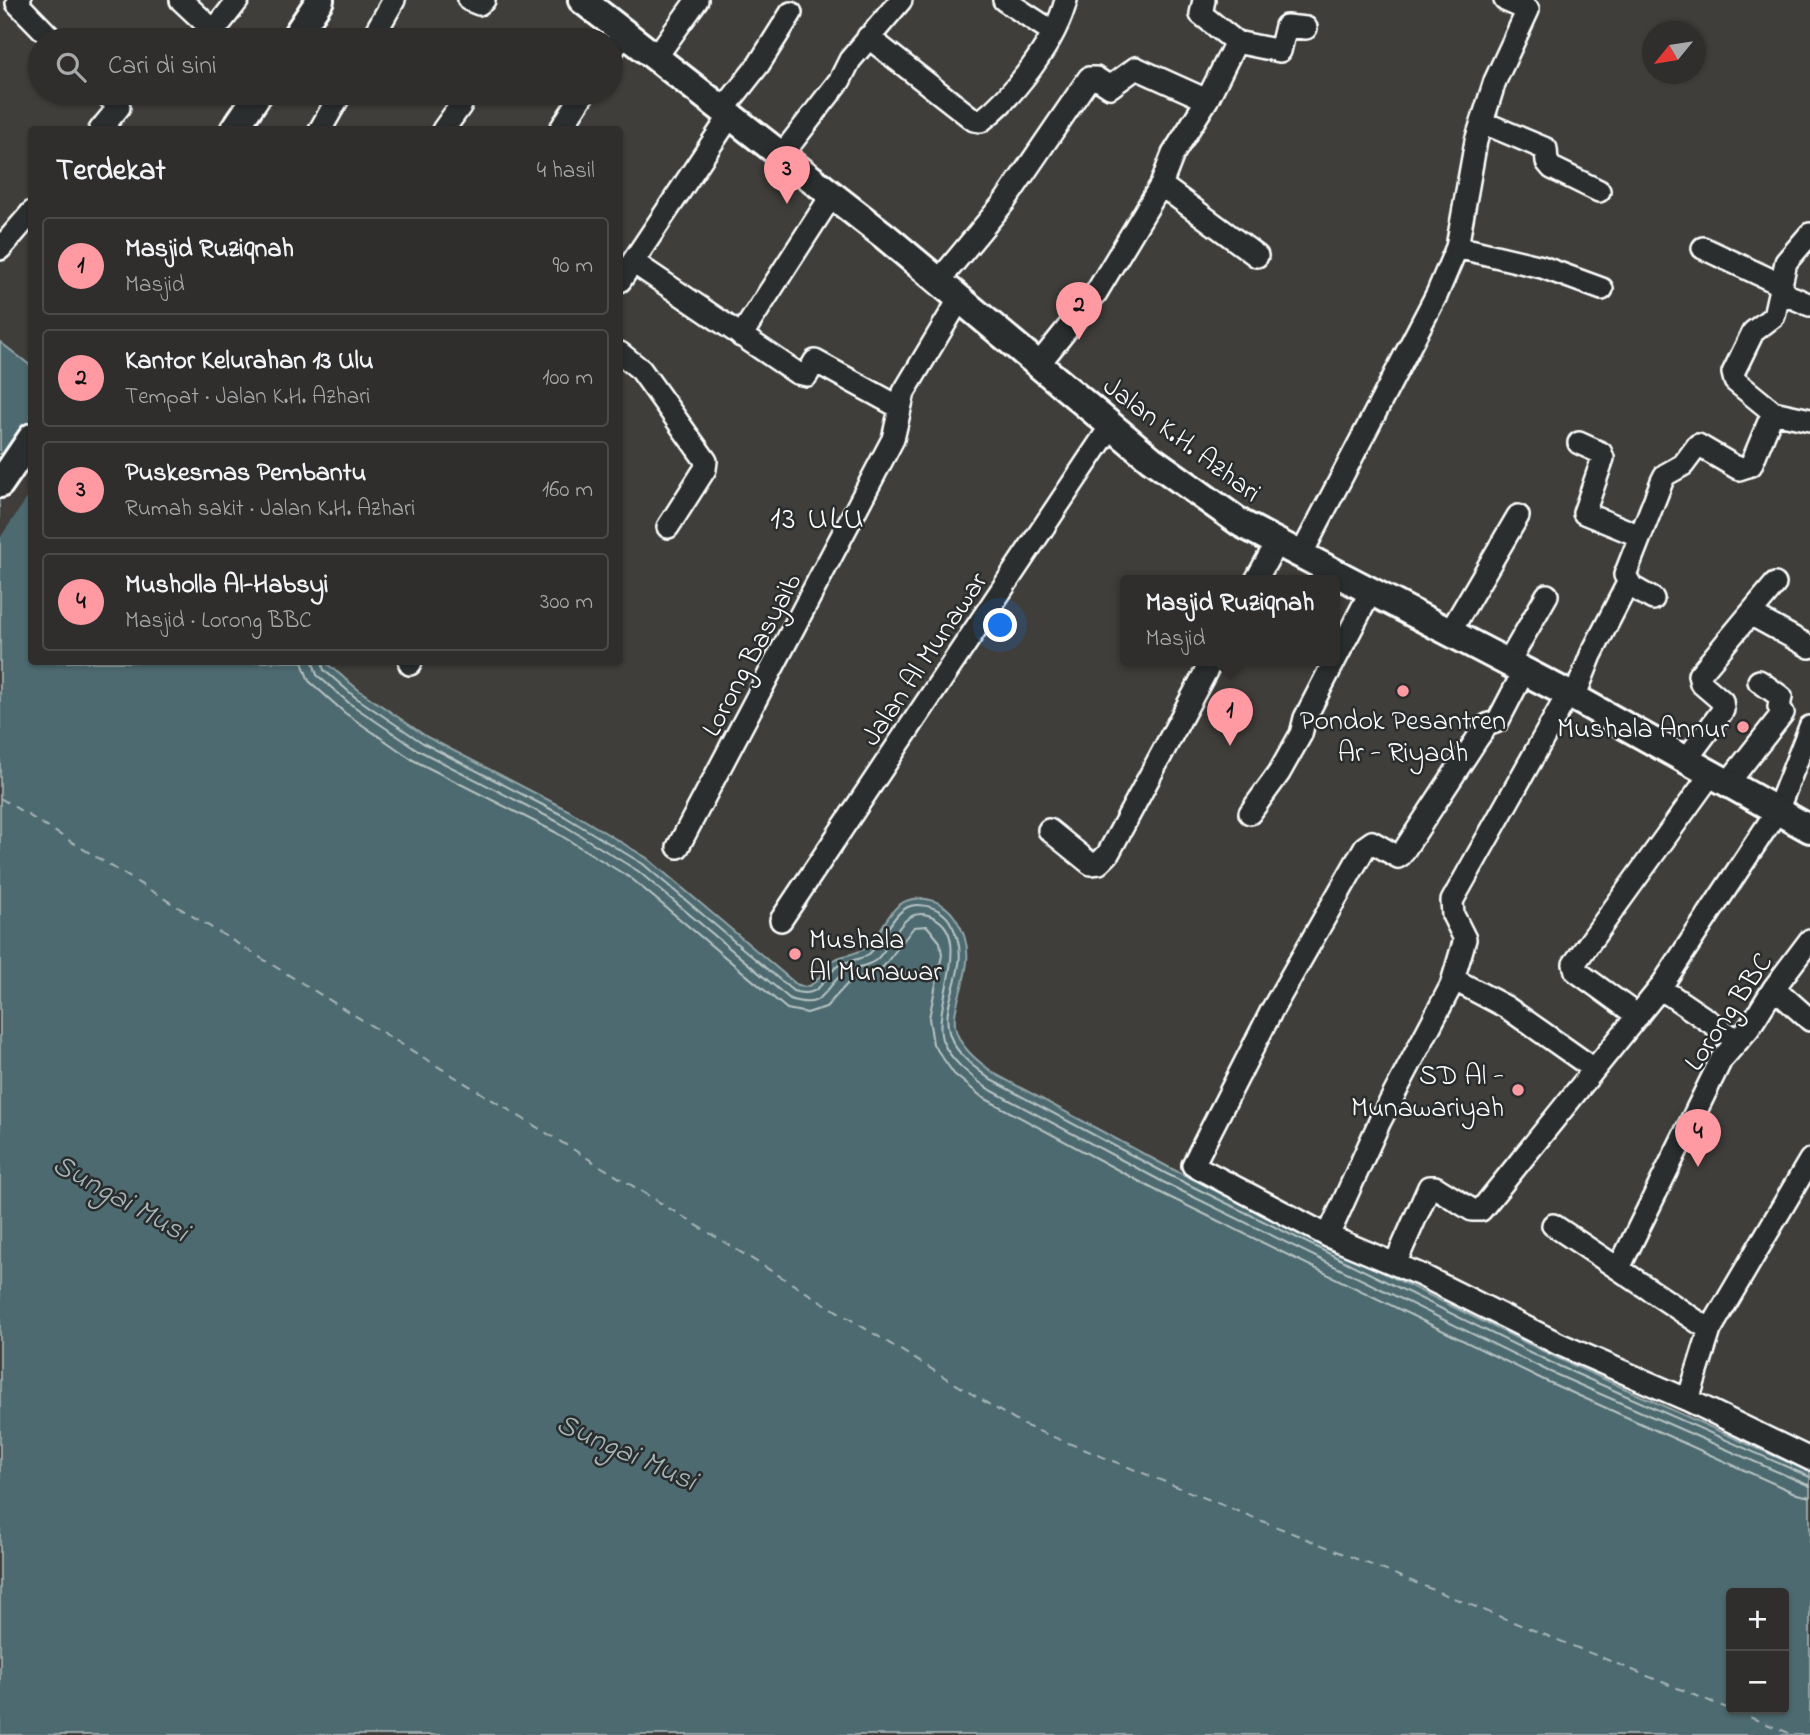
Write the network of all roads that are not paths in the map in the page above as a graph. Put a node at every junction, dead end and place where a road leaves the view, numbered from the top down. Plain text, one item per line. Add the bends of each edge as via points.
1 (180, 0) edge
2 (238, 0) edge
3 (320, 0) edge
4 (394, 0) edge
5 (469, 0) edge
6 (484, 0) edge
7 (582, 0) edge
8 (697, 0) edge
9 (901, 0) edge
10 (1004, 0) edge
11 (1066, 0) edge
12 (1204, 0) edge
13 (1505, 0) edge
14 (17, 1) edge
15 (791, 13) dead end
16 (42, 28) edge
17 (204, 28) edge
18 (217, 28) edge
19 (301, 28) edge
20 (378, 28) edge
21 (605, 28) edge
22 (1306, 28) dead end
23 (1053, 32) junction
24 (868, 37) junction
25 (1236, 42) junction
26 (623, 45) edge
27 (656, 57) junction
28 (1207, 100) junction
29 (114, 105) edge
30 (251, 105) edge
31 (334, 105) edge
32 (461, 105) dead end
33 (577, 105) edge
34 (727, 113) junction
35 (1482, 122) junction
36 (102, 126) edge
37 (237, 126) edge
38 (322, 126) edge
39 (446, 126) edge
40 (563, 126) edge
41 (781, 156) junction
42 (1161, 185) junction
43 (1599, 191) dead end
44 (832, 195) junction
45 (28, 217) edge
46 (1810, 234) edge
47 (1457, 247) junction
48 (1703, 248) dead end
49 (0, 249) edge
50 (1257, 256) dead end
51 (633, 262) junction
52 (623, 277) edge
53 (938, 282) junction
54 (1781, 288) junction
55 (1602, 289) dead end
56 (959, 300) junction
57 (1810, 305) edge
58 (741, 335) junction
59 (623, 355) edge
60 (1038, 365) junction
61 (899, 407) junction
62 (1773, 412) junction
63 (1810, 420) edge
64 (1111, 426) junction
65 (28, 443) edge
66 (1580, 443) dead end
67 (0, 484) edge
68 (1518, 516) dead end
69 (668, 527) dead end
70 (1640, 536) junction
71 (1276, 544) junction
72 (1301, 555) junction
73 (1259, 575) edge
74 (1340, 575) edge
75 (1340, 575) edge
76 (1628, 583) junction
77 (1774, 583) dead end
78 (1371, 591) junction
79 (1547, 595) dead end
80 (1653, 599) dead end
81 (1752, 615) junction
82 (1450, 632) junction
83 (1810, 647) edge
84 (1340, 650) edge
85 (1209, 666) edge
86 (1332, 666) edge
87 (1516, 667) junction
88 (1759, 681) dead end
89 (1571, 696) junction
90 (1810, 727) edge
91 (1686, 760) junction
92 (1720, 779) junction
93 (1770, 807) junction
94 (1250, 813) dead end
95 (1810, 829) edge
96 (1049, 830) dead end
97 (678, 847) dead end
98 (781, 920) dead end
99 (1810, 940) edge
100 (1453, 979) junction
101 (1660, 988) junction
102 (1774, 988) junction
103 (1638, 1016) junction
104 (1810, 1020) edge
105 (1738, 1041) junction
106 (1594, 1069) junction
107 (1810, 1160) edge
108 (1553, 1225) dead end
109 (1328, 1236) junction
110 (1395, 1264) junction
111 (1619, 1268) junction
112 (1710, 1330) junction
113 (1688, 1400) junction
114 (1810, 1459) edge

1 - 17 street
2 - 18 street
3 - 19 street
4 - 20 street
5 - 6 street via 479,4
7 - 21 street, Jalan K.H. Azhari
8 - 27 street
9 - 24 street
10 - 23 street
11 - 23 street
12 - 25 street via 1201,14 1205,20
13 - 35 street via 1528,10 1495,81
14 - 16 street
15 - 34 street
22 - 25 street via 1286,26 1280,51
23 - 24 street via 1030,69 981,121
24 - 41 street
25 - 28 street
26 - 27 street, Jalan K.H. Azhari
27 - 34 street, Jalan K.H. Azhari
28 - 42 street via 1173,154
28 - 53 street via 1136,68 1110,87 1089,78 1005,201
29 - 36 street
30 - 37 street
31 - 38 street
32 - 39 street
33 - 40 street
34 - 41 street, Jalan K.H. Azhari
34 - 51 street
35 - 43 street via 1546,149 1552,168
35 - 47 street
41 - 44 street, Jalan K.H. Azhari
42 - 50 street
42 - 60 street via 1096,293
44 - 53 street, Jalan K.H. Azhari
44 - 58 street
45 - 49 street
46 - 54 street via 1786,262
47 - 55 street via 1542,267
47 - 72 street
48 - 54 street
51 - 52 street
51 - 58 street
53 - 56 street, Jalan K.H. Azhari
54 - 57 street
54 - 62 street via 1774,316 1753,332 1732,376
56 - 60 street, Jalan K.H. Azhari
56 - 61 street, Lorong Basyaib
58 - 61 street via 797,373 807,375 815,361
59 - 69 street via 641,370 706,461
60 - 64 street, Jalan K.H. Azhari
61 - 97 street, Lorong Basyaib via 893,439
62 - 63 street
62 - 70 street via 1748,468 1739,469 1698,445 1683,465 1665,475
64 - 71 street, Jalan K.H. Azhari via 1181,481
64 - 98 street, Jalan Al Munawar
65 - 67 street
66 - 70 street via 1603,458 1584,513
68 - 82 street
70 - 76 street via 1625,575
71 - 72 street, Jalan K.H. Azhari
71 - 73 street
72 - 75 street, Jalan K.H. Azhari
74 - 78 street, Jalan K.H. Azhari
76 - 80 street
76 - 89 street
77 - 81 street
78 - 82 street, Jalan K.H. Azhari
78 - 84 street
79 - 87 street
81 - 83 street
81 - 91 street via 1699,675 1701,683 1722,701 1723,710
82 - 87 street, Jalan K.H. Azhari
85 - 96 street via 1108,854 1091,864
86 - 94 street via 1301,734
87 - 89 street, Jalan K.H. Azhari
87 - 109 street via 1498,721 1487,725 1401,855 1372,842 1364,847 1272,1010 1194,1165
88 - 92 street via 1782,697 1779,707 1783,712
89 - 91 street, Jalan K.H. Azhari
89 - 100 street via 1452,901 1453,915 1465,939
90 - 93 street
91 - 92 street, Jalan K.H. Azhari
92 - 93 street, Jalan K.H. Azhari
92 - 103 street via 1574,964 1576,971
93 - 95 street, Jalan K.H. Azhari
93 - 101 street
99 - 102 street, Lorong BBC
100 - 106 street via 1506,1007
100 - 109 street via 1380,1121
101 - 103 street
101 - 105 street
102 - 104 street
102 - 105 street, Lorong BBC
103 - 106 street
105 - 111 street, Lorong BBC via 1721,1060
106 - 110 street via 1481,1210 1472,1210 1429,1187
107 - 112 street
108 - 111 street
109 - 110 street
110 - 113 street via 1559,1344
111 - 112 street
112 - 113 street
113 - 114 street

